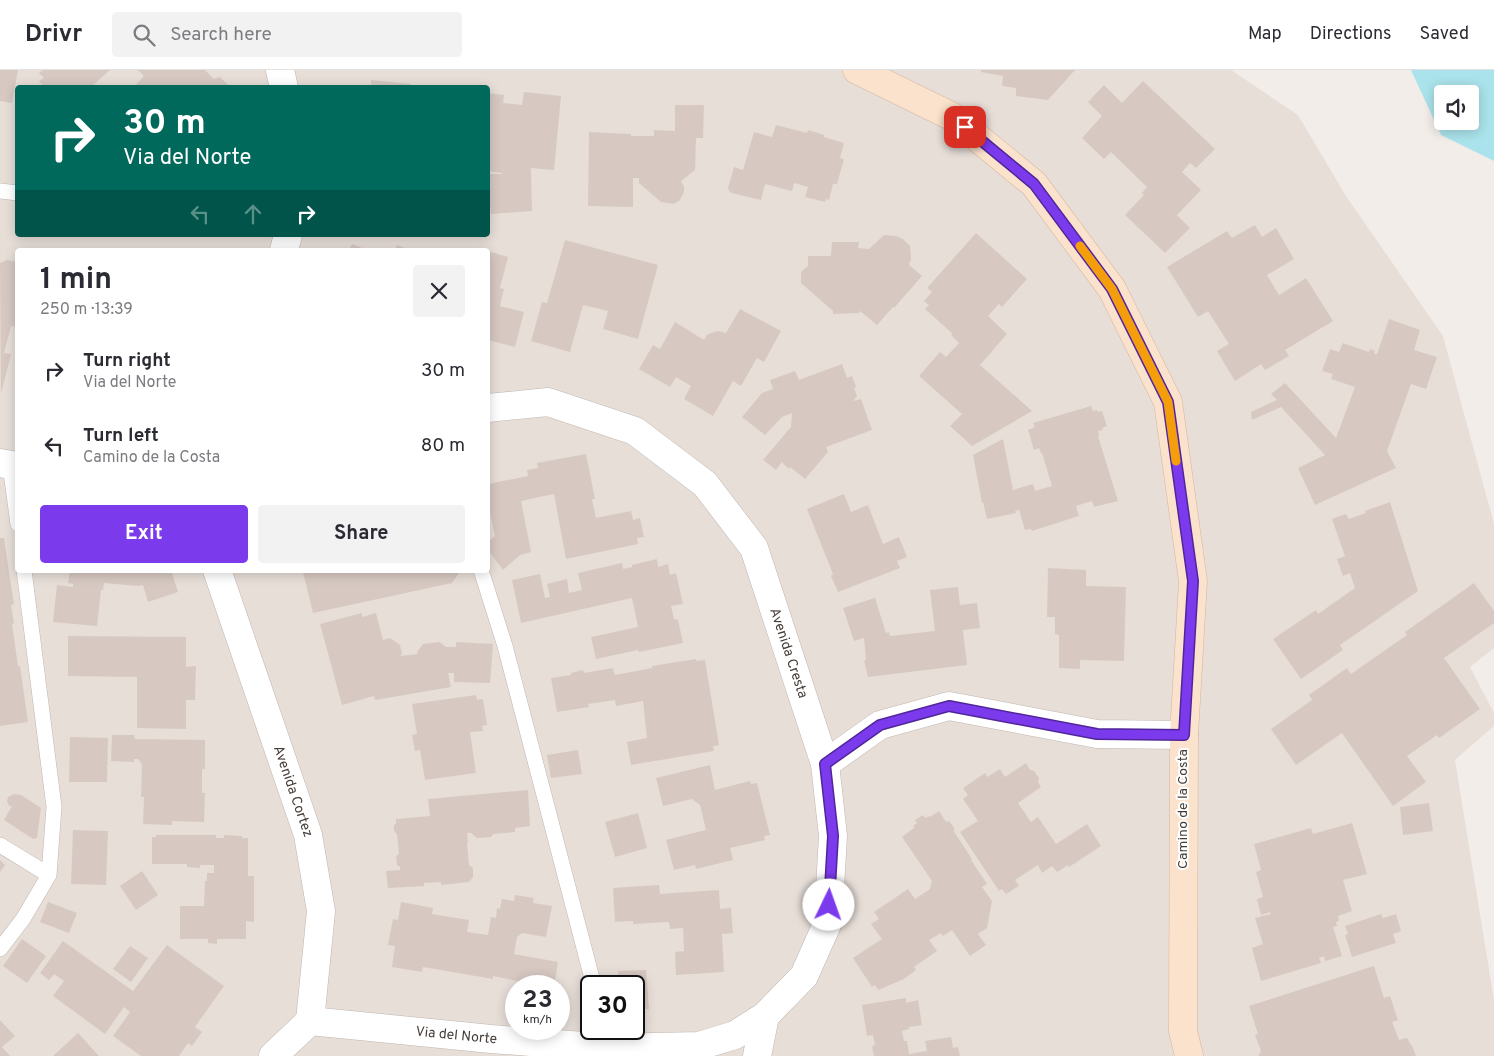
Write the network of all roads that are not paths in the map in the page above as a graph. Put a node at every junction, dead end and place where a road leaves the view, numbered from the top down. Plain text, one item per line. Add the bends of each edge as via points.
1 (280, 70) edge
2 (857, 70) edge
3 (283, 85) edge
4 (0, 191) edge
5 (15, 194) edge
6 (490, 408) edge
7 (9, 465) edge
8 (15, 504) edge
9 (24, 573) edge
10 (218, 573) edge
11 (482, 573) edge
12 (1184, 735) junction
13 (825, 764) junction
14 (0, 845) edge
15 (49, 875) junction
16 (0, 949) edge
17 (591, 975) edge
18 (765, 1016) junction
19 (310, 1020) junction
20 (580, 1039) edge
21 (620, 1040) edge
22 (274, 1056) edge
23 (757, 1056) edge
24 (1189, 1056) edge

1 - 3 street
2 - 12 street, Camino de la Costa via 951,116 1034,184 1112,289 1168,402 1193,581
4 - 5 lane
6 - 13 street, Avenida Cresta via 548,402 635,431 705,484 754,548
7 - 8 lane
9 - 15 lane via 54,807
10 - 19 street, Avenida Cortez via 308,835 321,911
11 - 17 lane via 505,646
12 - 13 street via 1097,734 949,706 880,725
12 - 24 street, Camino de la Costa via 1183,1031
13 - 18 street, Avenida Cresta via 833,836 828,922 804,976
14 - 15 lane
15 - 16 lane via 23,919
18 - 21 street, Via del Norte via 735,1035 700,1046
18 - 23 street
19 - 20 street, Via del Norte via 491,1038
19 - 22 street

